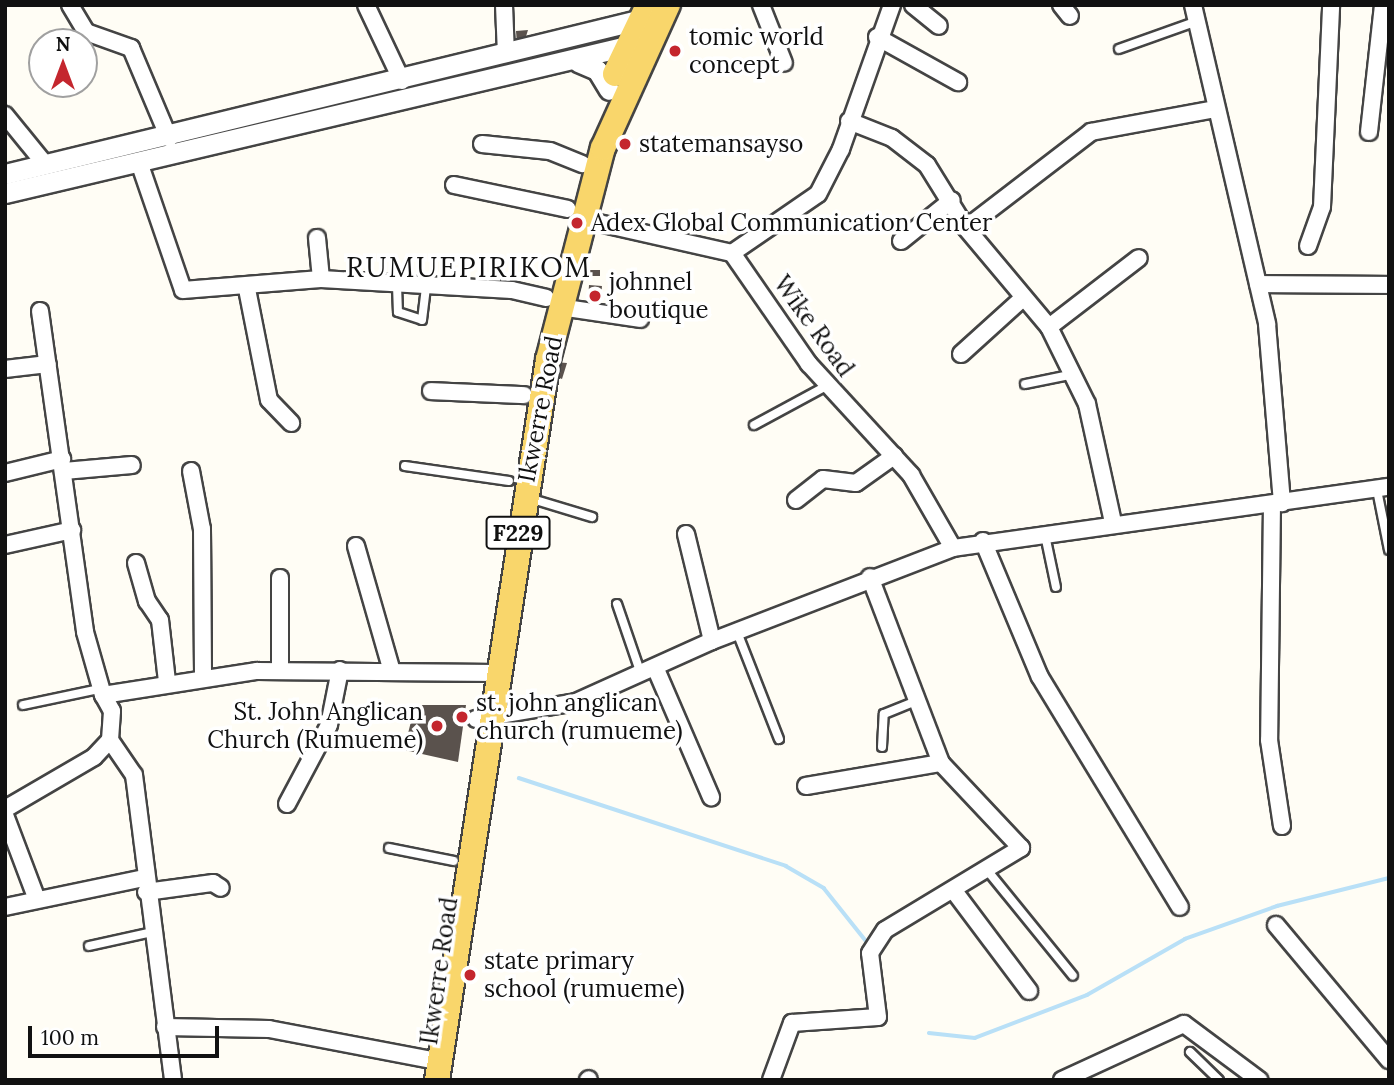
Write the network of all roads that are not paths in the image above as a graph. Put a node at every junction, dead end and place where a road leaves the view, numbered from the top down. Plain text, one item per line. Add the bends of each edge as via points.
1 (70, 5) edge
2 (366, 5) edge
3 (504, 5) edge
4 (761, 5) edge
5 (892, 5) edge
6 (913, 5) edge
7 (1331, 5) edge
8 (1383, 5) edge
9 (1198, 10) edge
10 (654, 11) edge
11 (939, 26) dead end
12 (592, 36) junction
13 (877, 37) junction
14 (629, 46) junction
15 (1119, 49) dead end
16 (506, 54) junction
17 (578, 62) junction
18 (784, 63) dead end
19 (402, 81) junction
20 (958, 82) dead end
21 (619, 86) junction
22 (1215, 109) junction
23 (5, 115) edge
24 (849, 121) junction
25 (1369, 132) dead end
26 (169, 138) junction
27 (482, 144) dead end
28 (45, 164) junction
29 (583, 164) junction
30 (141, 165) junction
31 (5, 174) edge
32 (454, 185) dead end
33 (5, 193) edge
34 (952, 201) junction
35 (575, 214) junction
36 (966, 228) junction
37 (317, 238) dead end
38 (901, 240) dead end
39 (1308, 246) dead end
40 (732, 253) junction
41 (1139, 258) dead end
42 (321, 279) junction
43 (1258, 284) junction
44 (397, 285) junction
45 (1389, 285) edge
46 (426, 287) junction
47 (247, 289) junction
48 (1023, 298) junction
49 (553, 303) junction
50 (40, 311) dead end
51 (640, 319) dead end
52 (1049, 327) junction
53 (961, 354) dead end
54 (48, 364) junction
55 (5, 369) edge
56 (1076, 373) junction
57 (1025, 384) dead end
58 (828, 385) junction
59 (431, 391) dead end
60 (524, 396) junction
61 (291, 423) dead end
62 (754, 425) dead end
63 (894, 456) junction
64 (63, 465) junction
65 (132, 465) dead end
66 (405, 466) dead end
67 (191, 471) dead end
68 (5, 473) edge
69 (516, 489) junction
70 (1383, 489) edge
71 (796, 500) dead end
72 (1277, 504) junction
73 (592, 517) dead end
74 (1112, 522) junction
75 (72, 530) junction
76 (1044, 532) junction
77 (686, 534) dead end
78 (983, 541) junction
79 (5, 545) edge
80 (356, 546) dead end
81 (954, 548) junction
82 (1389, 550) edge
83 (136, 563) dead end
84 (870, 577) junction
85 (280, 578) dead end
86 (1056, 587) dead end
87 (617, 604) dead end
88 (737, 632) junction
89 (712, 641) junction
90 (391, 668) junction
91 (280, 670) junction
92 (340, 670) junction
93 (648, 671) junction
94 (489, 672) junction
95 (204, 676) junction
96 (167, 681) junction
97 (101, 692) junction
98 (913, 702) junction
99 (23, 705) dead end
100 (483, 719) junction
101 (779, 739) dead end
102 (110, 740) junction
103 (882, 747) dead end
104 (942, 763) junction
105 (806, 786) dead end
106 (710, 797) dead end
107 (287, 804) dead end
108 (5, 809) edge
109 (5, 815) edge
110 (1282, 826) dead end
111 (389, 848) dead end
112 (454, 861) junction
113 (987, 870) junction
114 (145, 885) junction
115 (221, 888) dead end
116 (954, 891) junction
117 (36, 897) junction
118 (5, 906) edge
119 (1180, 907) dead end
120 (1276, 925) dead end
121 (152, 932) junction
122 (89, 946) dead end
123 (1073, 976) dead end
124 (1029, 991) dead end
125 (165, 1027) junction
126 (1190, 1052) dead end
127 (1388, 1059) edge
128 (429, 1073) edge
129 (1072, 1078) edge
130 (173, 1080) edge
131 (771, 1080) edge
132 (1219, 1080) edge
133 (1259, 1080) edge

1 - 26 street via 86,32 131,48
2 - 19 street
3 - 16 street
4 - 18 street
5 - 13 street
6 - 11 street
7 - 39 street via 1322,206
8 - 25 street
9 - 15 lane
9 - 22 street
10 - 12 street
10 - 14 main road, Ikwerre Road / F229
12 - 14 street
12 - 16 street
13 - 20 street
13 - 24 street
14 - 17 street
14 - 21 main road, Ikwerre Road / F229
16 - 19 street
17 - 21 street
17 - 30 street
19 - 26 street
21 - 29 main road, Ikwerre Road / F229
21 - 35 main road, Ikwerre Road / F229
22 - 36 street via 1091,132
22 - 43 street
23 - 28 street
24 - 34 street via 911,150
24 - 40 street via 841,149 810,203
26 - 28 street
27 - 29 street via 550,150
28 - 31 street
29 - 35 main road, Ikwerre Road / F229
30 - 33 street
30 - 47 street via 183,290
32 - 35 street
34 - 36 street
34 - 38 street
35 - 40 street
35 - 49 main road, Ikwerre Road / F229
36 - 48 street
37 - 42 street
40 - 58 street, Wike Road
41 - 52 street
42 - 44 street
42 - 47 street
43 - 45 street
43 - 72 street via 1274,377
44 - 46 street
44 - 46 lane via 398,312 422,320
46 - 49 street via 512,290
47 - 61 street via 269,400
48 - 52 street
48 - 53 street
49 - 51 street
49 - 60 main road, Ikwerre Road / F229
49 - 69 main road, Ikwerre Road / F229
50 - 54 street
52 - 56 street
54 - 55 street
54 - 64 street
56 - 57 lane
56 - 74 street
58 - 62 lane
58 - 63 street, Wike Road
59 - 60 street
60 - 69 main road, Ikwerre Road / F229
63 - 71 street via 856,482 823,479
63 - 81 street, Wike Road
64 - 65 street
64 - 68 street
64 - 75 street
66 - 69 lane
67 - 95 street via 202,529
69 - 73 lane
69 - 94 main road, Ikwerre Road / F229
70 - 72 street
70 - 82 lane
72 - 74 street
72 - 110 street via 1269,740
74 - 76 street
75 - 79 street
75 - 97 street
76 - 78 street
76 - 86 lane
77 - 89 street
78 - 81 street
78 - 119 street via 1040,677
80 - 90 street
81 - 84 street
83 - 96 street via 147,601 160,620
84 - 88 street
84 - 98 street
85 - 91 street
87 - 93 lane
88 - 89 street
88 - 101 lane
89 - 93 street
90 - 92 street
90 - 94 street
91 - 92 street
91 - 95 street
92 - 107 street via 329,725
93 - 100 street via 576,702
93 - 106 street
94 - 100 main road, Ikwerre Road / F229
95 - 96 street
96 - 97 street
97 - 99 lane
97 - 102 street via 112,711
98 - 103 lane via 884,714
98 - 104 street
100 - 112 main road, Ikwerre Road / F229
100 - 128 main road, Ikwerre Road / F229
102 - 108 street via 94,757
102 - 114 street via 134,775
104 - 105 street
104 - 113 street via 1021,846
109 - 117 street
111 - 112 lane
112 - 128 main road, Ikwerre Road / F229
113 - 116 street
113 - 123 lane
114 - 115 street via 213,883
114 - 117 street
114 - 121 street
116 - 124 street
116 - 131 street via 878,937 870,953 878,1017 792,1023
117 - 118 street
120 - 127 street
121 - 122 lane
121 - 125 street
125 - 128 street via 269,1029
125 - 130 street
126 - 132 lane
129 - 133 street via 1190,1024

